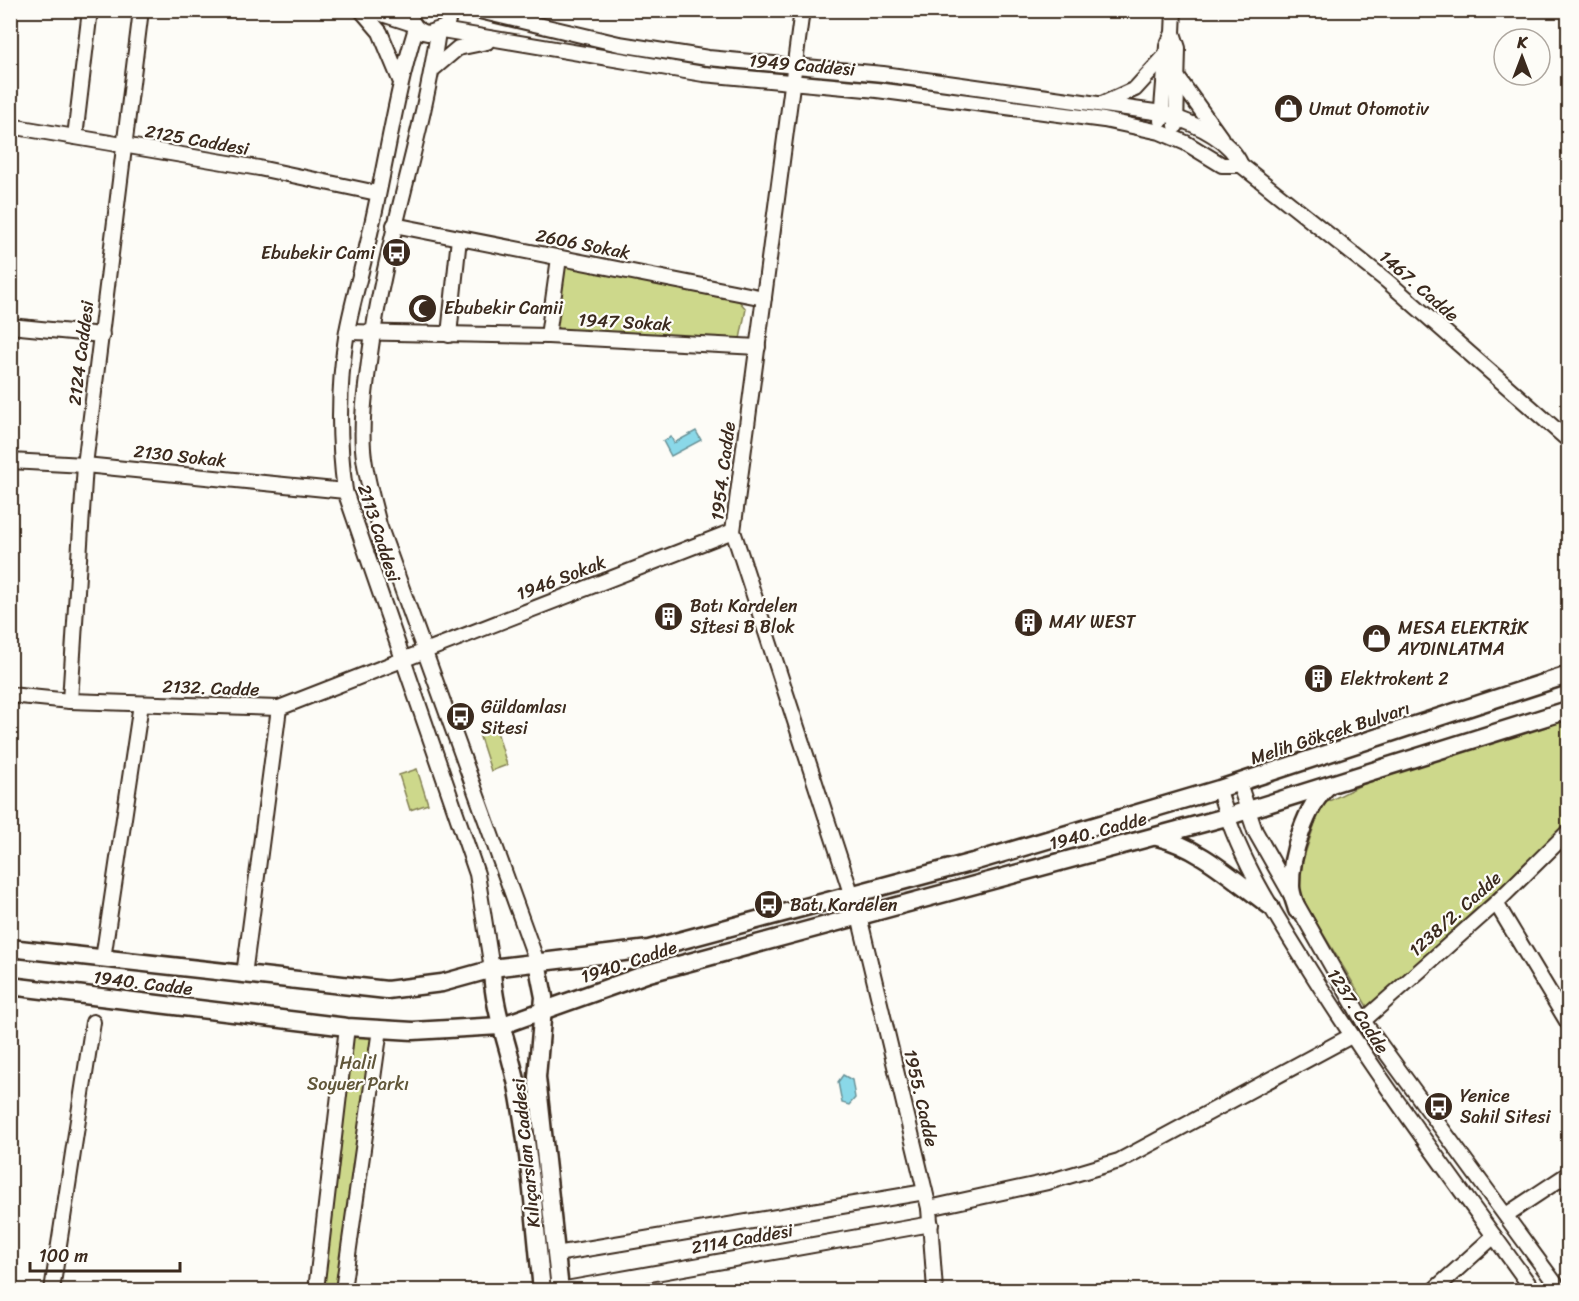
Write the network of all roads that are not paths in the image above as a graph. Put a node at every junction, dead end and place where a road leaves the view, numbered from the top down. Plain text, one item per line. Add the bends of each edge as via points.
1 (90, 10) edge
2 (141, 10) edge
3 (361, 10) edge
4 (370, 10) edge
5 (451, 10) edge
6 (475, 10) edge
7 (504, 10) edge
8 (802, 10) edge
9 (1174, 10) edge
10 (413, 21) edge
11 (522, 23) junction
12 (440, 31) junction
13 (1173, 33) junction
14 (505, 41) junction
15 (1166, 55) junction
16 (432, 70) junction
17 (793, 74) junction
18 (1178, 78) junction
19 (400, 80) junction
20 (1100, 105) junction
21 (1162, 113) junction
22 (1176, 118) junction
23 (10, 126) edge
24 (1160, 132) junction
25 (75, 137) junction
26 (1175, 138) junction
27 (1224, 142) junction
28 (123, 145) junction
29 (1241, 165) junction
30 (377, 193) junction
31 (394, 225) junction
32 (459, 238) junction
33 (559, 258) junction
34 (764, 298) junction
35 (10, 326) edge
36 (347, 332) junction
37 (372, 333) junction
38 (102, 335) junction
39 (449, 335) junction
40 (548, 336) junction
41 (758, 347) junction
42 (1569, 440) edge
43 (10, 461) edge
44 (85, 465) junction
45 (345, 491) junction
46 (733, 531) junction
47 (424, 651) junction
48 (402, 659) junction
49 (1569, 675) edge
50 (10, 695) edge
51 (70, 701) junction
52 (141, 704) junction
53 (279, 708) junction
54 (1569, 710) edge
55 (1239, 783) junction
56 (1330, 784) junction
57 (1219, 789) junction
58 (1247, 810) junction
59 (1226, 817) junction
60 (1569, 832) edge
61 (1154, 836) junction
62 (851, 893) junction
63 (1496, 903) junction
64 (1270, 906) junction
65 (1297, 909) junction
66 (859, 916) junction
67 (10, 948) edge
68 (103, 959) junction
69 (537, 962) junction
70 (492, 969) junction
71 (244, 975) junction
72 (10, 986) edge
73 (544, 1012) junction
74 (1363, 1021) junction
75 (93, 1022) dead end
76 (1569, 1023) edge
77 (500, 1026) junction
78 (347, 1027) junction
79 (380, 1029) junction
80 (1351, 1036) junction
81 (1569, 1174) edge
82 (925, 1192) junction
83 (929, 1208) junction
84 (1506, 1215) junction
85 (931, 1224) junction
86 (1494, 1236) junction
87 (556, 1254) junction
88 (52, 1290) edge
89 (316, 1290) edge
90 (343, 1290) edge
91 (542, 1290) edge
92 (560, 1290) edge
93 (935, 1290) edge
94 (1434, 1290) edge
95 (1533, 1290) edge
96 (1560, 1290) edge

1 - 25 street
2 - 28 street, 2124 Caddesi
3 - 19 street via 380,32
4 - 10 street, 1949 Caddesi
5 - 12 street, 2113 Caddesi via 449,23
6 - 11 street, 1949 Caddesi
7 - 11 street
8 - 17 street, 1954. Cadde
9 - 13 street
10 - 12 street, 1949 Caddesi via 428,33
10 - 19 street, 2113 Caddesi
11 - 17 street, 1949 Caddesi
12 - 14 street, 1949 Caddesi
12 - 16 street, 2113 Caddesi
13 - 15 street
13 - 18 street via 1178,48
14 - 16 street via 458,48
14 - 17 street, 1949 Caddesi via 703,74
15 - 20 street via 1135,88
15 - 21 street
16 - 31 street, 2113 Caddesi
17 - 20 street, 1949 Caddesi via 883,74
17 - 24 street, 1949 Caddesi via 888,92 1104,120
17 - 34 street, 1954. Cadde
18 - 22 street
18 - 27 street
19 - 30 street, 2113 Caddesi
20 - 21 street, 1949 Caddesi
21 - 22 street, 1467. Cadde
21 - 24 street
22 - 26 street
22 - 27 street, 1467. Cadde
23 - 25 street, 2125 Caddesi
24 - 26 street, 1467. Cadde
25 - 28 street, 2125 Caddesi
26 - 29 street, 1467. Cadde via 1222,165
27 - 29 street, 1467. Cadde via 1236,153
28 - 30 street, 2125 Caddesi
28 - 38 street, 2124 Caddesi
29 - 42 street, 1467. Cadde via 1387,281
30 - 36 street, 2113 Caddesi
31 - 32 street, 2606 Sokak
31 - 37 street, 2113 Caddesi
32 - 33 street, 2606 Sokak
32 - 39 street
33 - 34 street, 2606 Sokak
33 - 40 street
34 - 41 street, 1954. Cadde
35 - 38 street
36 - 37 street, 1947 Sokak
36 - 45 street, 2113 Caddesi via 339,432
37 - 39 street, 1947 Sokak
37 - 47 street, 2113 Caddesi via 363,407 363,450 379,525
38 - 44 street, 2124 Caddesi
39 - 40 street, 1947 Sokak
40 - 41 street, 1947 Sokak
41 - 46 street, 1954. Cadde
43 - 44 street, 2130 Sokak
44 - 45 street, 2130 Sokak
44 - 51 street, 2124 Caddesi
45 - 48 street, 2113 Caddesi
46 - 47 street, 1946 Sokak
46 - 62 street, 1954. Cadde
47 - 48 street, 1946 Sokak
47 - 69 street, 2113 Caddesi
48 - 53 street, 2132. Cadde
48 - 70 street, 2113 Caddesi via 477,874
49 - 55 main road, Melih Gökçek Bulvarı
50 - 51 street, 2132. Cadde
51 - 52 street, 2132. Cadde
52 - 53 street, 2132. Cadde
52 - 68 street
53 - 71 street
54 - 56 main road
55 - 57 main road, 1940. Cadde
55 - 58 street, 1237. Cadde
56 - 58 main road
56 - 65 main road via 1318,795 1307,815 1293,865 1291,888
57 - 59 street, 1237. Cadde
57 - 62 main road, 1940. Cadde via 983,859
58 - 59 main road, 1940. Cadde
58 - 65 street, 1237. Cadde
59 - 61 main road, 1940. Cadde
59 - 64 street, 1237. Cadde
60 - 63 street, 1238/2. Cadde
61 - 64 main road via 1176,841
61 - 66 main road, 1940. Cadde
62 - 69 main road, 1940. Cadde via 649,949
63 - 74 street, 1238/2. Cadde
63 - 76 street
64 - 80 street, 1237. Cadde
65 - 74 street, 1237. Cadde
66 - 73 main road, 1940. Cadde via 649,973
66 - 82 street, 1955. Cadde
67 - 68 main road, 1940. Cadde
68 - 71 main road, 1940. Cadde
69 - 70 main road, 1940. Cadde
69 - 73 main road, Kılıçarslan Caddesi via 544,989
70 - 71 main road, 1940. Cadde via 442,983 387,990
70 - 77 main road, Kılıçarslan Caddesi
72 - 78 main road, 1940. Cadde
73 - 77 main road, 1940. Cadde
73 - 87 main road, Kılıçarslan Caddesi via 537,1077
74 - 84 street, 1237. Cadde
75 - 88 street
77 - 79 main road, 1940. Cadde
77 - 91 main road, Kılıçarslan Caddesi via 524,1129
78 - 79 main road, 1940. Cadde
78 - 89 street
79 - 90 street
80 - 83 street via 1119,1161 1048,1182
80 - 86 street, 1237. Cadde
81 - 84 street
82 - 83 street, 1955. Cadde
82 - 87 street, 2114 Caddesi
83 - 85 street, 1955. Cadde
84 - 96 street, 1237. Cadde
85 - 92 street, 2114 Caddesi
85 - 93 street, 1955. Cadde
86 - 94 street
86 - 95 street, 1237. Cadde
87 - 92 main road, Kılıçarslan Caddesi

